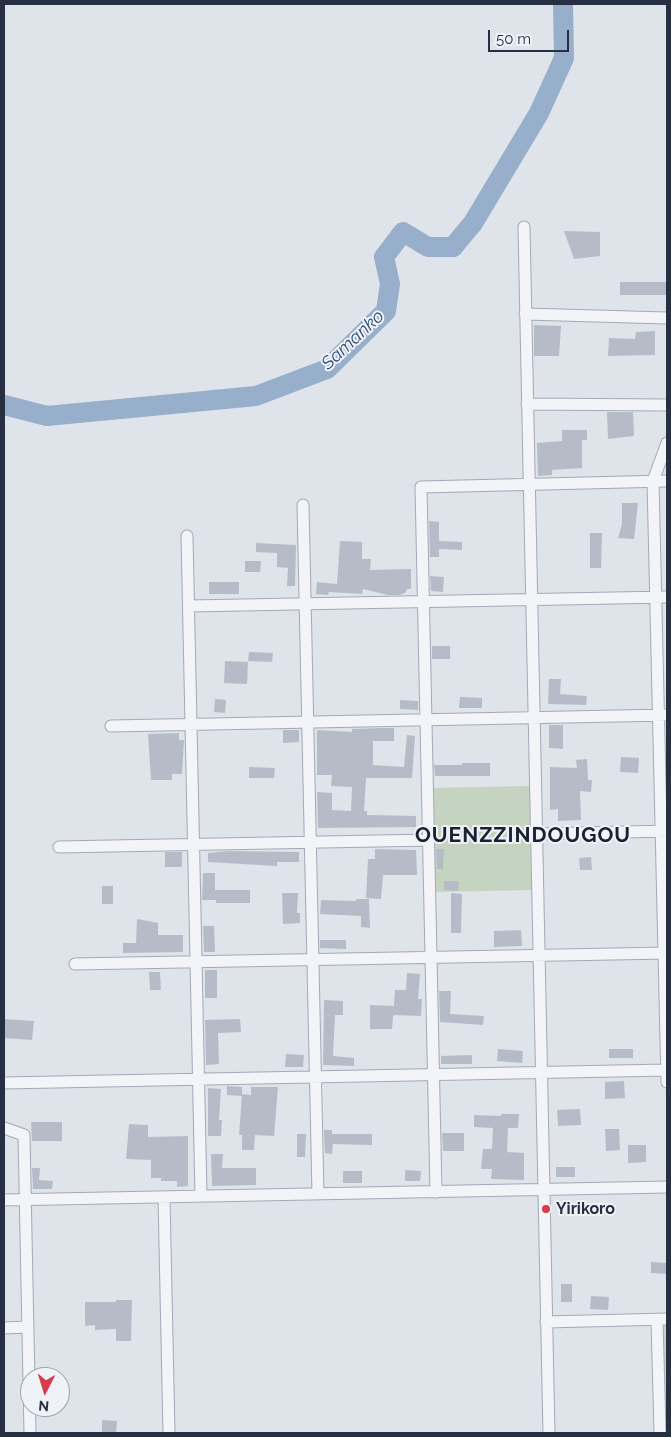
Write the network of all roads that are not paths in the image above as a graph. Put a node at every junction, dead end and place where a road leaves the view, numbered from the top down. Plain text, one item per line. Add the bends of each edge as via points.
1 (524, 227) dead end
2 (525, 314) junction
3 (667, 318) edge
4 (527, 404) junction
5 (667, 405) edge
6 (667, 442) edge
7 (653, 481) junction
8 (667, 481) edge
9 (529, 484) junction
10 (303, 505) dead end
11 (187, 536) dead end
12 (662, 597) edge
13 (532, 600) junction
14 (424, 602) junction
15 (305, 604) junction
16 (189, 606) junction
17 (663, 715) edge
18 (534, 718) junction
19 (426, 720) junction
20 (308, 722) junction
21 (191, 725) junction
22 (111, 726) dead end
23 (664, 831) edge
24 (536, 834) junction
25 (429, 840) junction
26 (310, 842) junction
27 (194, 845) junction
28 (59, 847) dead end
29 (666, 953) edge
30 (539, 955) junction
31 (431, 958) junction
32 (313, 960) junction
33 (196, 962) junction
34 (75, 964) dead end
35 (667, 1070) edge
36 (541, 1073) junction
37 (434, 1075) junction
38 (315, 1077) junction
39 (199, 1080) junction
40 (667, 1082) edge
41 (4, 1083) edge
42 (4, 1128) edge
43 (667, 1187) edge
44 (544, 1190) junction
45 (436, 1192) junction
46 (318, 1194) junction
47 (201, 1196) junction
48 (164, 1197) junction
49 (4, 1200) edge
50 (25, 1200) junction
51 (662, 1320) edge
52 (546, 1322) junction
53 (28, 1327) junction
54 (4, 1328) edge
55 (30, 1433) edge
56 (169, 1433) edge
57 (549, 1433) edge
58 (660, 1433) edge

1 - 2 street
2 - 3 street
2 - 4 street
4 - 5 street
4 - 9 street
6 - 7 street
7 - 8 street
7 - 9 street
7 - 12 street
9 - 13 street
9 - 14 street via 421,487
10 - 15 street
11 - 16 street
12 - 13 street
12 - 17 street
13 - 14 street
13 - 18 street
14 - 15 street
14 - 19 street
15 - 16 street
15 - 20 street
16 - 21 street
17 - 18 street
17 - 23 street
18 - 19 street
18 - 24 street
19 - 20 street
19 - 25 street
20 - 21 street
20 - 26 street
21 - 22 street
21 - 27 street
23 - 24 street
23 - 29 street
24 - 30 street
25 - 26 street
25 - 31 street
26 - 27 street
26 - 32 street
27 - 28 street
27 - 33 street
29 - 30 street
29 - 35 street
30 - 31 street
30 - 36 street
31 - 32 street
31 - 37 street
32 - 33 street
32 - 38 street
33 - 34 street
33 - 39 street
35 - 36 street
35 - 40 street
36 - 37 street
36 - 44 street
37 - 38 street
37 - 45 street
38 - 39 street
38 - 46 street
39 - 41 street
39 - 47 street
42 - 50 street via 24,1135
43 - 44 street
44 - 45 street
44 - 52 street
45 - 46 street
46 - 47 street
47 - 48 street
48 - 50 street
48 - 56 street
49 - 50 street
50 - 53 street
51 - 52 street
51 - 58 street
52 - 57 street
53 - 54 street
53 - 55 street

